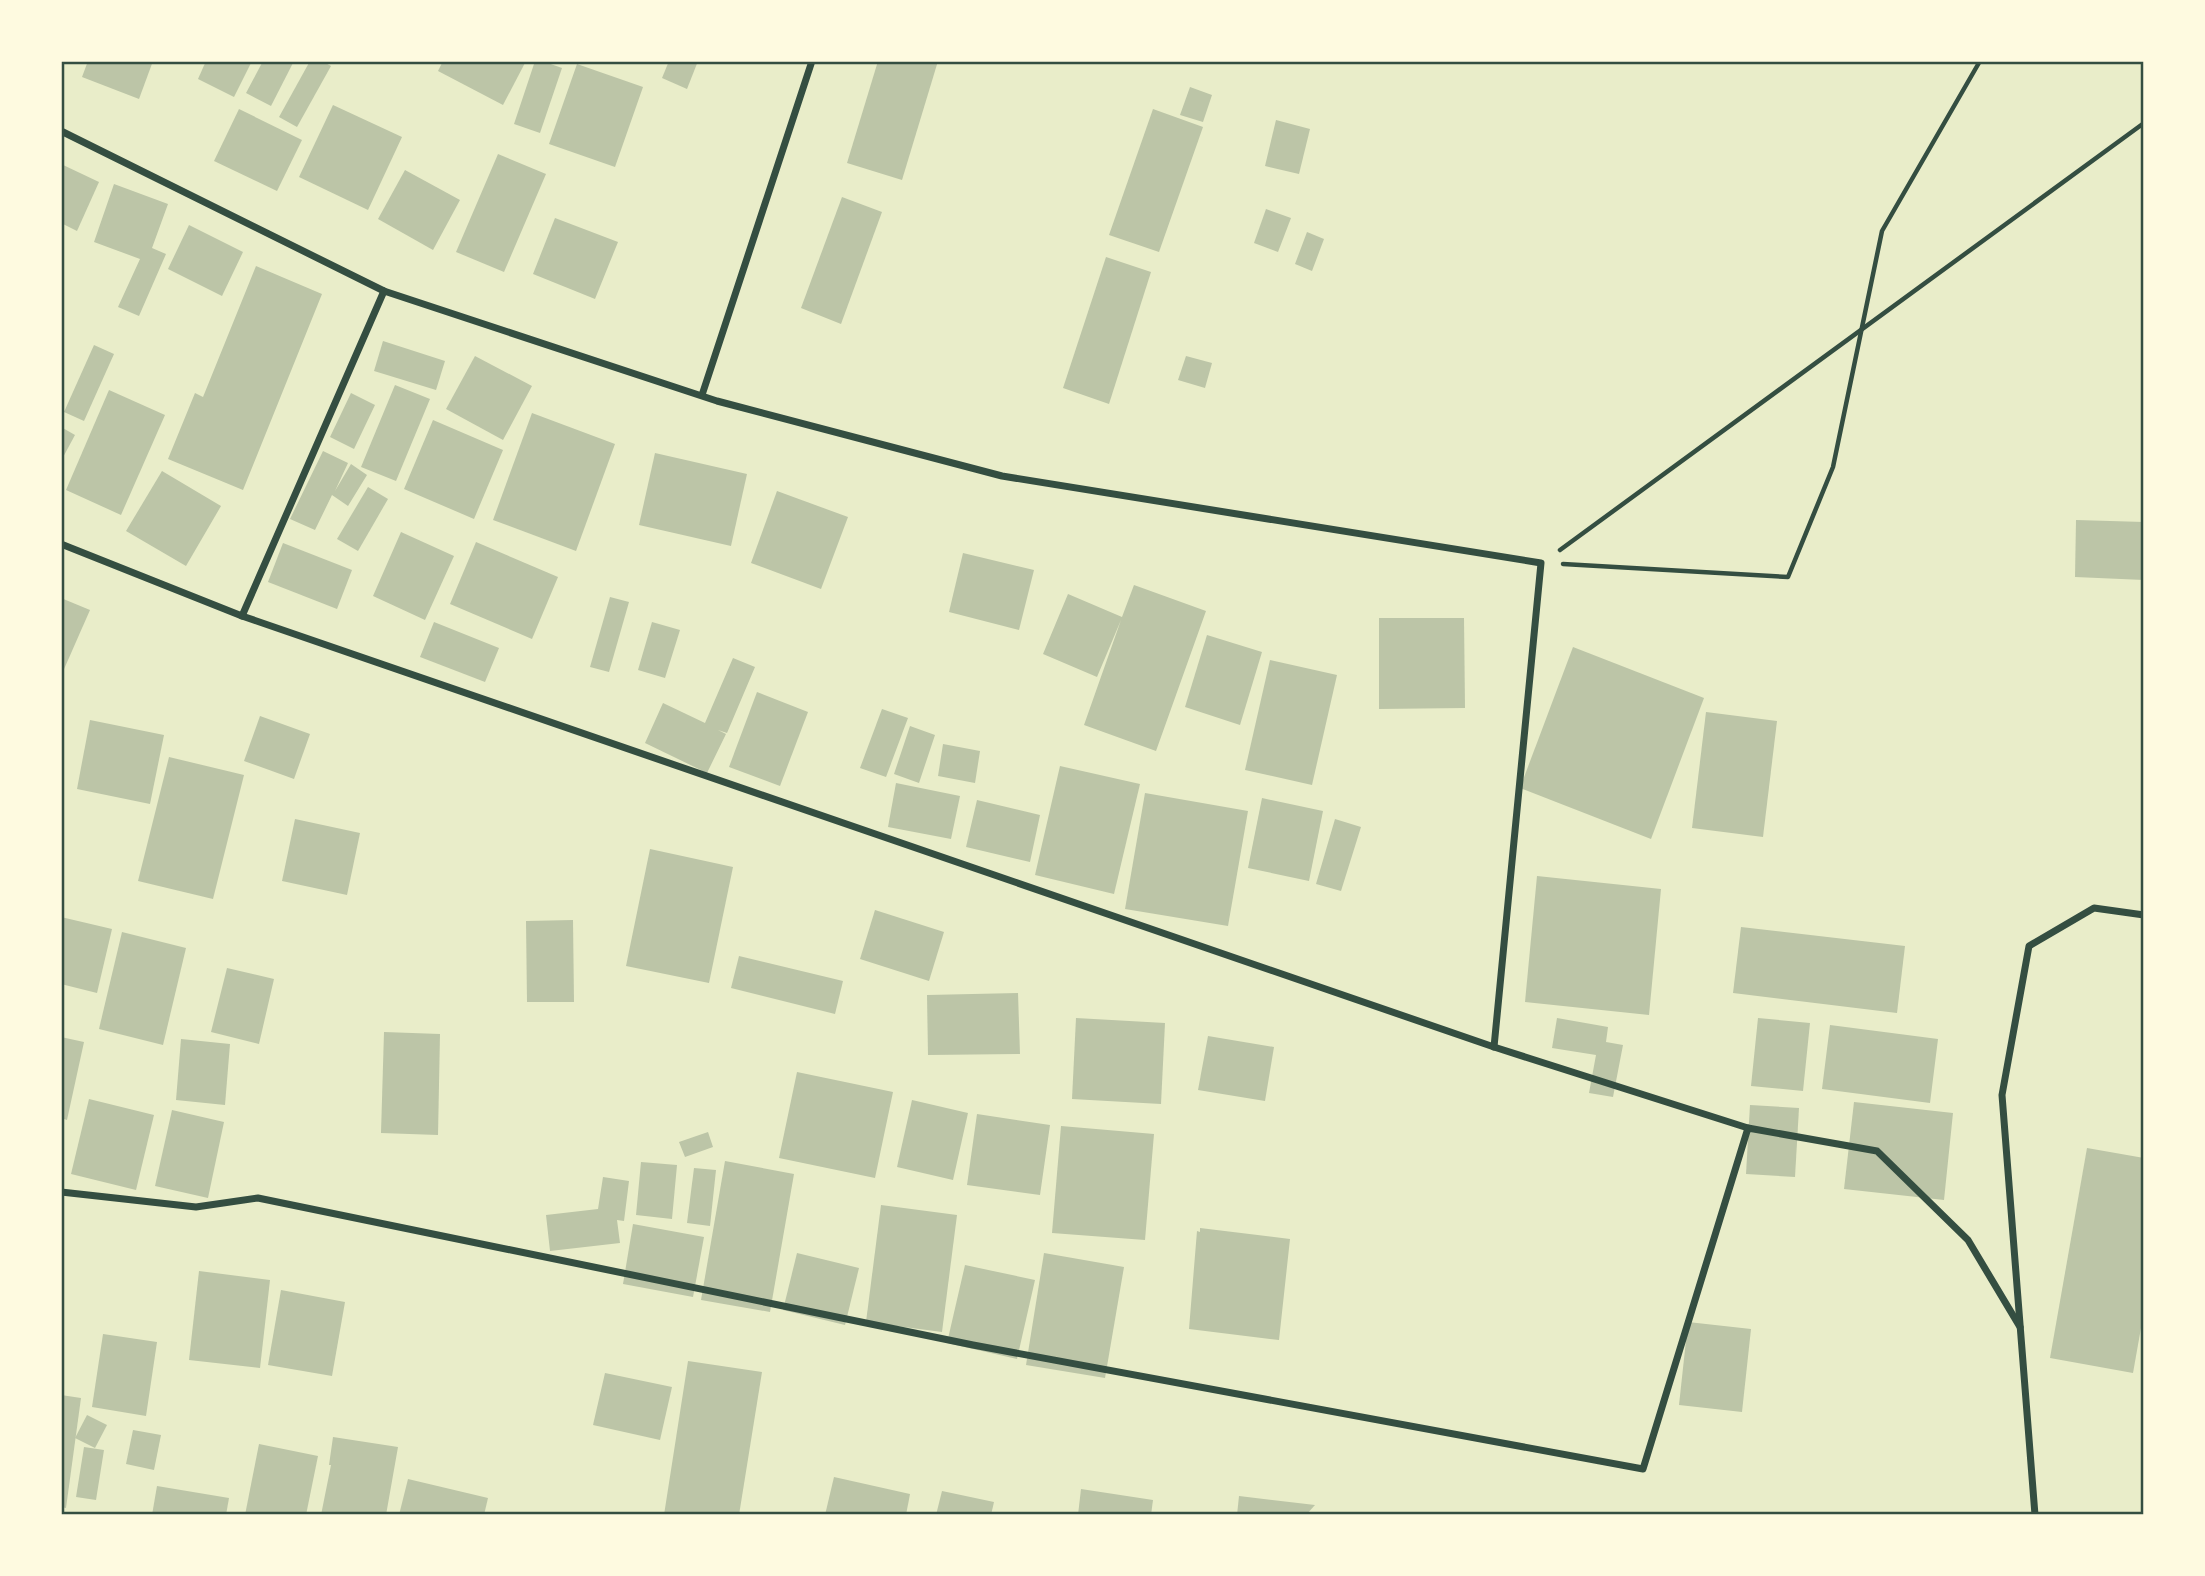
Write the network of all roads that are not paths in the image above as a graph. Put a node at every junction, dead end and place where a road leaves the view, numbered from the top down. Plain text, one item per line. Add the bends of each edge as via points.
1 (812, 61) edge
2 (61, 131) edge
3 (384, 291) junction
4 (702, 396) junction
5 (61, 544) edge
6 (242, 616) junction
7 (2144, 915) edge
8 (1494, 1047) junction
9 (1748, 1128) junction
10 (61, 1192) edge
11 (2020, 1327) junction
12 (2035, 1515) edge

1 - 4 street
2 - 3 street
3 - 4 street
3 - 6 street
4 - 8 street via 1002,476 1541,563
5 - 6 street
6 - 8 street
7 - 11 street via 2094,908 2029,946 2002,1095
8 - 9 street
9 - 10 street via 1643,1469 973,1345 258,1198 196,1207
9 - 11 street via 1877,1151 1968,1240
11 - 12 street

